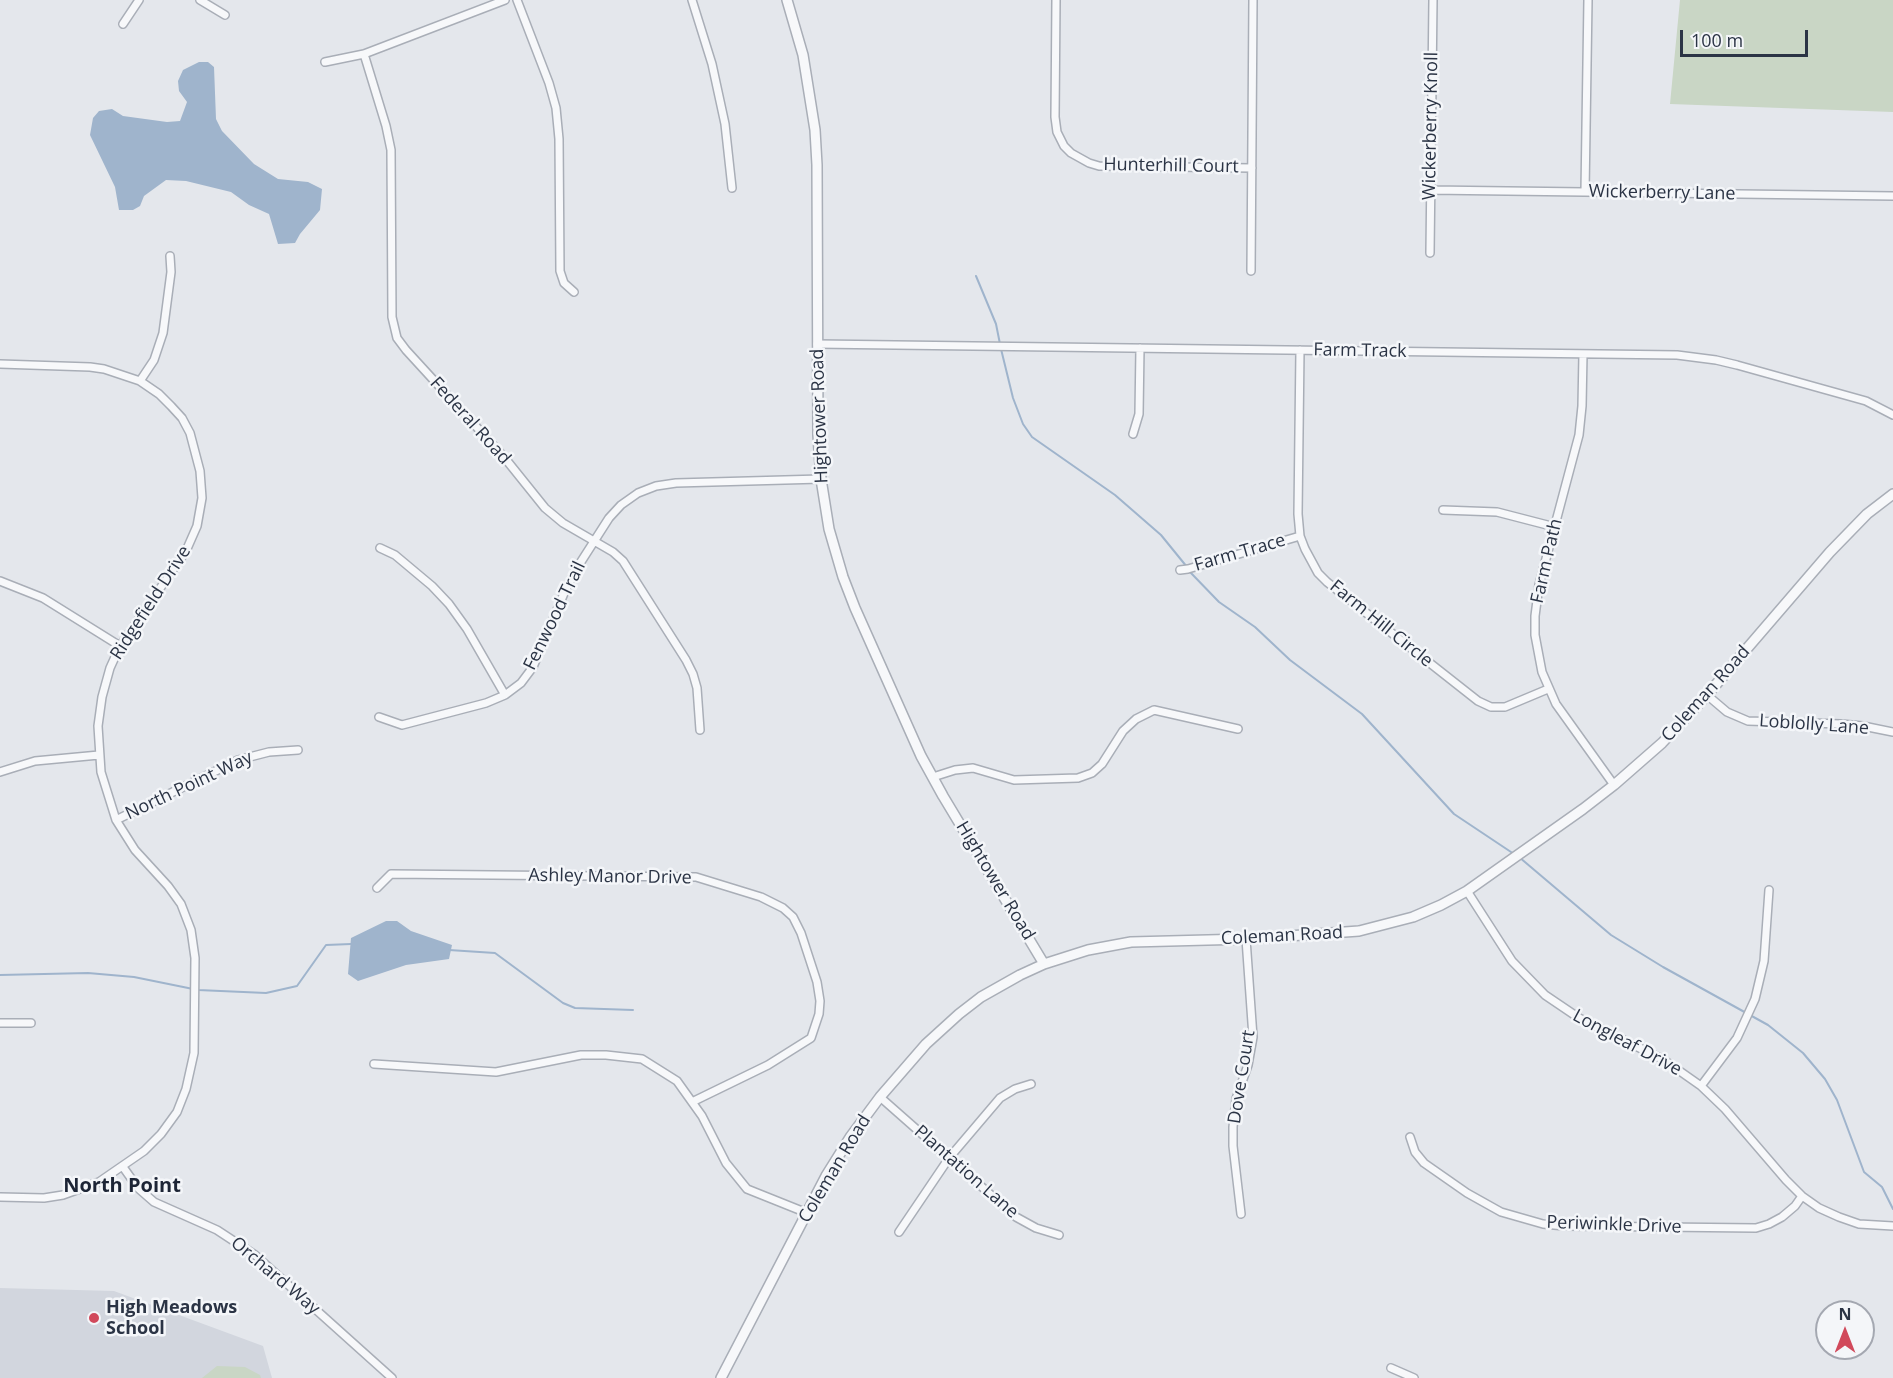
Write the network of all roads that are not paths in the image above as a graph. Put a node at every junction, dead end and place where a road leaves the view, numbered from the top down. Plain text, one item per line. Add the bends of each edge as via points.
1 (139, 0) edge
2 (200, 0) edge
3 (505, 0) edge
4 (517, 0) edge
5 (692, 0) edge
6 (787, 0) edge
7 (1056, 0) edge
8 (1253, 0) edge
9 (1432, 0) edge
10 (1588, 0) edge
11 (225, 15) dead end
12 (123, 24) dead end
13 (364, 54) junction
14 (325, 62) dead end
15 (1252, 168) junction
16 (732, 188) dead end
17 (1430, 190) junction
18 (1585, 192) junction
19 (1893, 196) edge
20 (1430, 252) dead end
21 (170, 256) dead end
22 (1251, 271) dead end
23 (574, 292) dead end
24 (817, 344) junction
25 (1140, 348) junction
26 (1300, 350) junction
27 (1583, 354) junction
28 (0, 364) edge
29 (140, 381) junction
30 (1893, 414) edge
31 (1133, 434) dead end
32 (821, 479) junction
33 (1893, 494) edge
34 (1443, 510) dead end
35 (1555, 526) junction
36 (1300, 536) junction
37 (594, 541) junction
38 (380, 548) dead end
39 (1180, 570) dead end
40 (0, 581) edge
41 (120, 646) junction
42 (1548, 688) junction
43 (505, 695) junction
44 (1707, 695) junction
45 (379, 717) dead end
46 (1238, 729) dead end
47 (700, 730) dead end
48 (1893, 732) edge
49 (298, 750) dead end
50 (99, 755) junction
51 (0, 772) edge
52 (933, 777) junction
53 (1614, 785) junction
54 (117, 820) junction
55 (376, 888) dead end
56 (1769, 890) dead end
57 (1467, 891) junction
58 (1246, 939) junction
59 (1044, 964) junction
60 (0, 1023) edge
61 (31, 1023) dead end
62 (374, 1064) dead end
63 (1031, 1084) dead end
64 (1701, 1086) junction
65 (880, 1097) junction
66 (692, 1102) junction
67 (1410, 1137) dead end
68 (949, 1158) junction
69 (123, 1167) junction
70 (1802, 1196) junction
71 (0, 1197) edge
72 (807, 1213) junction
73 (1241, 1214) dead end
74 (1893, 1227) edge
75 (899, 1232) dead end
76 (1059, 1236) dead end
77 (1391, 1368) dead end
78 (392, 1378) edge
79 (721, 1378) edge
80 (1413, 1378) edge

1 - 12 street
2 - 11 street
3 - 13 street
4 - 23 street via 556,108 560,271 564,283
5 - 16 street via 725,124
6 - 24 street, Hightower Road via 803,55 814,130
7 - 15 street, Hunterhill Court via 1055,117 1057,132 1071,153 1099,166
8 - 15 street
9 - 17 street, Wickerberry Knoll
10 - 18 street
13 - 14 street
13 - 37 street, Federal Road via 391,150 392,317 398,338 544,508
15 - 22 street
17 - 18 street, Wickerberry Lane
17 - 20 street, Wickerberry Knoll
18 - 19 street, Wickerberry Lane
21 - 29 street via 163,333 154,360
24 - 25 street, Farm Track
24 - 32 street, Hightower Road
25 - 26 street, Farm Track
25 - 31 street via 1139,414
26 - 27 street, Farm Track
26 - 36 street, Farm Hill Circle
27 - 30 street, Farm Track via 1677,355 1716,360 1866,401
27 - 35 street, Farm Path via 1579,435
28 - 29 street, Ridgefield Drive via 90,367
29 - 41 street, Ridgefield Drive via 165,400 190,433 202,498 197,526 186,551
32 - 37 street, Fenwood Trail via 656,486 621,505
32 - 52 street, Hightower Road via 829,529 847,586 902,716
33 - 44 street, Coleman Road via 1836,545
34 - 35 street via 1497,512
35 - 42 street, Farm Path via 1535,616 1537,652
36 - 39 street, Farm Trace
36 - 42 street, Farm Hill Circle via 1310,561 1327,582 1478,701 1491,707 1505,707
37 - 43 street, Fenwood Trail via 565,591 533,668
37 - 47 street, Federal Road via 623,561 686,660 697,688
38 - 43 street via 395,555 448,604
40 - 41 street via 43,598
41 - 50 street, Ridgefield Drive via 102,697
42 - 53 street, Farm Path via 1565,719
43 - 45 street, Fenwood Trail via 486,704 402,725
44 - 48 street, Loblolly Lane via 1727,712 1748,721 1840,724
44 - 53 street, Coleman Road via 1662,743
46 - 52 street via 1154,710 1123,731 1092,773 1078,778 1014,780 973,768
49 - 54 street, North Point Way via 238,760
50 - 51 street via 35,761
50 - 54 street, Ridgefield Drive via 105,788
52 - 59 street, Hightower Road
53 - 57 street, Coleman Road
54 - 69 street, Ridgefield Drive via 135,850 180,904 191,930 195,958 194,1053 186,1089 177,1112 161,1134
55 - 66 street, Ashley Manor Drive via 391,874 696,877 783,908 794,917 817,982 819,1014 811,1038 768,1065
56 - 64 street via 1764,961 1755,999 1737,1038
57 - 58 street, Coleman Road via 1413,917 1378,927 1324,935
57 - 64 street, Longleaf Drive via 1512,961 1545,995 1579,1018 1664,1060
58 - 59 street, Coleman Road via 1131,942
58 - 73 street, Dove Court via 1252,1037 1233,1127
59 - 65 street, Coleman Road via 1000,985 959,1014 926,1044
60 - 61 street
62 - 66 street via 496,1072 581,1054 606,1054 642,1059 677,1081
63 - 68 street via 1000,1098
64 - 70 street, Longleaf Drive
65 - 68 street, Plantation Lane
65 - 72 street, Coleman Road via 851,1136
66 - 72 street via 726,1163 747,1189
67 - 70 street, Periwinkle Drive via 1424,1163 1467,1193 1502,1212 1543,1224 1756,1228 1782,1217
68 - 75 street
68 - 76 street, Plantation Lane via 1016,1217
69 - 71 street, Ridgefield Drive via 99,1182 63,1195
69 - 78 street, Orchard Way via 154,1202 217,1230 255,1255
70 - 74 street, Longleaf Drive via 1819,1208 1859,1224
72 - 79 street, Coleman Road
77 - 80 street

